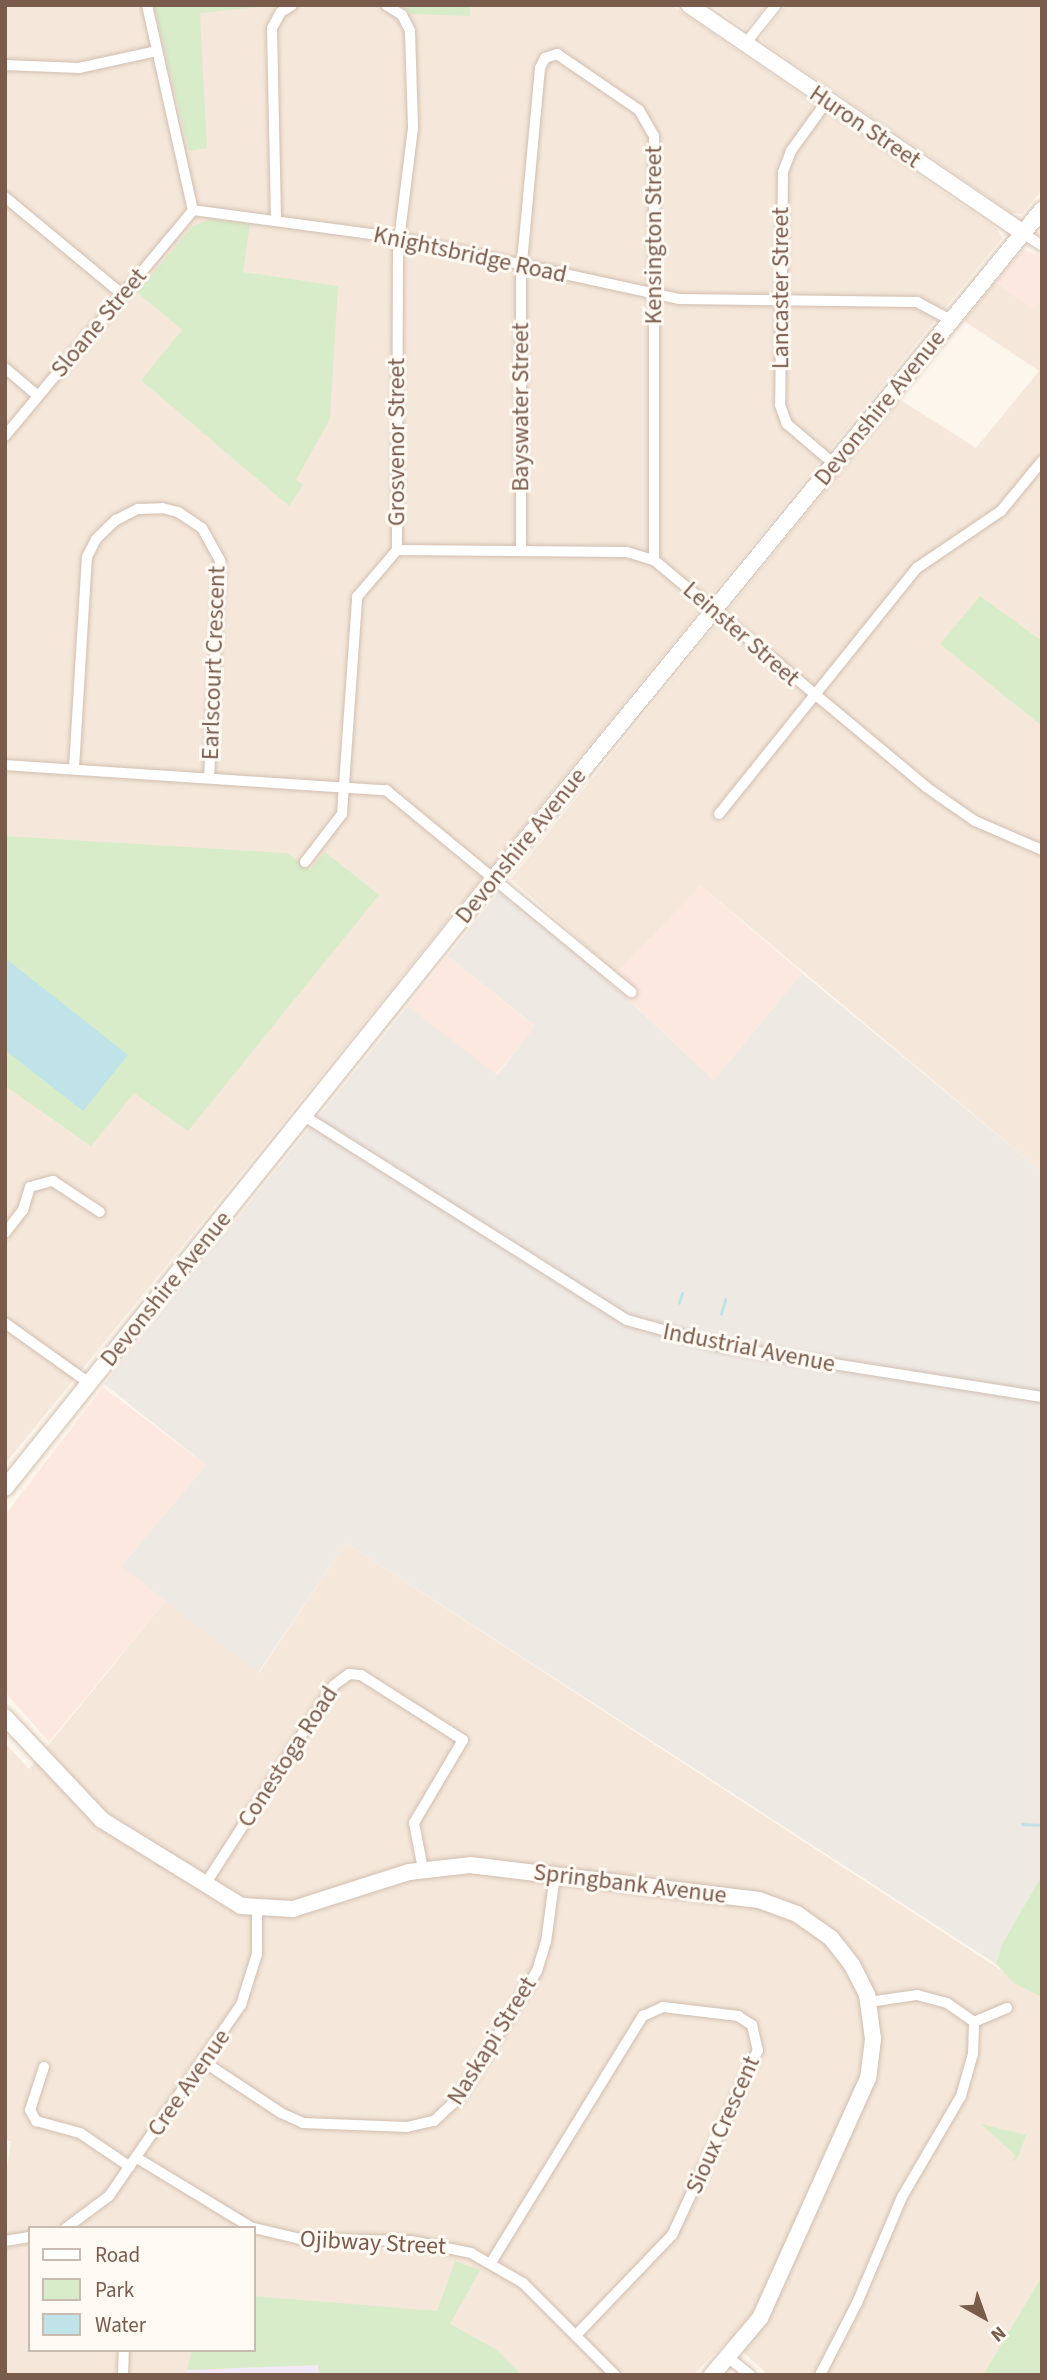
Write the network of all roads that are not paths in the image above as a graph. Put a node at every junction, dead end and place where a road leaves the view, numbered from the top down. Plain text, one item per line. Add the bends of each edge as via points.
1 (147, 5) edge
2 (292, 5) edge
3 (386, 5) edge
4 (690, 5) edge
5 (776, 5) edge
6 (746, 44) junction
7 (158, 51) junction
8 (5, 65) edge
9 (827, 101) junction
10 (5, 197) edge
11 (193, 209) junction
12 (1042, 210) edge
13 (276, 219) junction
14 (1023, 233) junction
15 (399, 238) junction
16 (1042, 246) edge
17 (522, 264) junction
18 (654, 294) junction
19 (123, 295) junction
20 (781, 301) junction
21 (951, 320) junction
22 (5, 368) edge
23 (38, 396) junction
24 (5, 436) edge
25 (1042, 461) edge
26 (834, 464) junction
27 (521, 549) junction
28 (397, 550) junction
29 (654, 560) junction
30 (713, 612) junction
31 (813, 696) junction
32 (5, 765) edge
33 (74, 768) junction
34 (209, 778) junction
35 (346, 786) junction
36 (719, 814) dead end
37 (1042, 850) edge
38 (305, 862) dead end
39 (495, 877) junction
40 (631, 992) dead end
41 (304, 1116) junction
42 (100, 1212) dead end
43 (5, 1233) edge
44 (5, 1323) edge
45 (89, 1383) junction
46 (1042, 1397) edge
47 (5, 1488) edge
48 (5, 1717) edge
49 (423, 1869) junction
50 (555, 1875) junction
51 (204, 1886) junction
52 (257, 1910) junction
53 (869, 2002) junction
54 (1007, 2008) dead end
55 (974, 2022) junction
56 (204, 2062) junction
57 (44, 2067) dead end
58 (133, 2163) junction
59 (69, 2226) edge
60 (249, 2226) edge
61 (256, 2229) edge
62 (28, 2237) edge
63 (5, 2241) edge
64 (492, 2262) junction
65 (576, 2335) junction
66 (124, 2352) edge
67 (729, 2358) junction
68 (123, 2375) edge
69 (614, 2375) edge
70 (712, 2375) edge
71 (750, 2375) edge
72 (820, 2375) edge

1 - 7 street
2 - 13 street via 272,27
3 - 15 street, Grosvenor Street via 402,15 410,31 413,128
4 - 6 main road, Huron Street
5 - 6 street
6 - 9 main road, Huron Street
7 - 8 street via 79,68
7 - 11 street
9 - 14 main road, Huron Street
9 - 20 street, Lancaster Street via 791,151 783,172
10 - 19 street
11 - 13 street, Knightsbridge Road
11 - 19 street, Sloane Street
12 - 14 main road, Devonshire Avenue
13 - 15 street, Knightsbridge Road
14 - 16 street, Huron Street
14 - 21 main road, Devonshire Avenue
15 - 17 street, Knightsbridge Road
15 - 28 street, Grosvenor Street
17 - 18 street, Knightsbridge Road
17 - 18 street, Kensington Street via 540,68 545,58 563,55 639,110 653,130
17 - 27 street, Bayswater Street
18 - 20 street, Knightsbridge Road via 698,300
18 - 29 street, Kensington Street
19 - 23 street, Sloane Street
20 - 21 street, Knightsbridge Road via 917,302
20 - 26 street, Lancaster Street via 783,415 795,432
21 - 26 main road, Devonshire Avenue
22 - 23 street
23 - 24 street, Sloane Street
25 - 31 street via 1001,511 917,568
26 - 30 main road, Devonshire Avenue
27 - 28 street, Leinster Street
27 - 29 street, Leinster Street via 627,552
28 - 35 street, Grosvenor Street via 363,586 355,605
29 - 30 street, Leinster Street
30 - 31 street, Leinster Street
30 - 39 main road, Devonshire Avenue
31 - 36 street
31 - 37 street, Leinster Street via 961,813
32 - 33 street
33 - 34 street
33 - 34 street, Earlscourt Crescent via 88,556 96,539 116,520 138,509 162,508 178,512 202,528 220,561
34 - 35 street
35 - 38 street, Grosvenor Street via 338,821
35 - 39 street via 377,788 398,797
39 - 40 street
39 - 41 main road, Devonshire Avenue
41 - 45 main road, Devonshire Avenue
41 - 46 street, Industrial Avenue via 599,1306 638,1324 720,1346
42 - 43 street via 54,1181 30,1187 23,1210
44 - 45 street
45 - 47 main road, Devonshire Avenue
48 - 51 main road, Springbank Avenue via 102,1820
49 - 50 main road, Springbank Avenue via 470,1865
49 - 51 street, Conestoga Road via 414,1823 463,1740 361,1675 344,1675
49 - 52 main road, Springbank Avenue via 307,1906
50 - 53 main road, Springbank Avenue via 751,1899 791,1911 837,1945
50 - 56 street, Naskapi Street via 546,1942 537,1971 460,2097 434,2121 407,2127 303,2123
51 - 52 main road, Springbank Avenue via 229,1902
52 - 56 street, Cree Avenue via 257,1954 247,1993
53 - 55 street via 906,1995 929,1997
53 - 67 main road, Springbank Avenue via 872,2051 864,2089 764,2309
54 - 55 street
55 - 72 street via 973,2054 961,2096 902,2197
56 - 58 street, Cree Avenue
57 - 58 street, Ojibway Street via 33,2090 30,2110 34,2119 80,2133
58 - 59 street, Cree Avenue via 104,2202
58 - 60 street, Ojibway Street
61 - 64 street, Ojibway Street via 300,2239 434,2243
62 - 63 street
64 - 65 street, Ojibway Street via 523,2283
64 - 65 street, Sioux Crescent via 643,2016 663,2007 738,2016 752,2025 758,2050 673,2235
65 - 69 street, Ojibway Street
66 - 68 street
67 - 70 main road, Springbank Avenue
67 - 71 street

